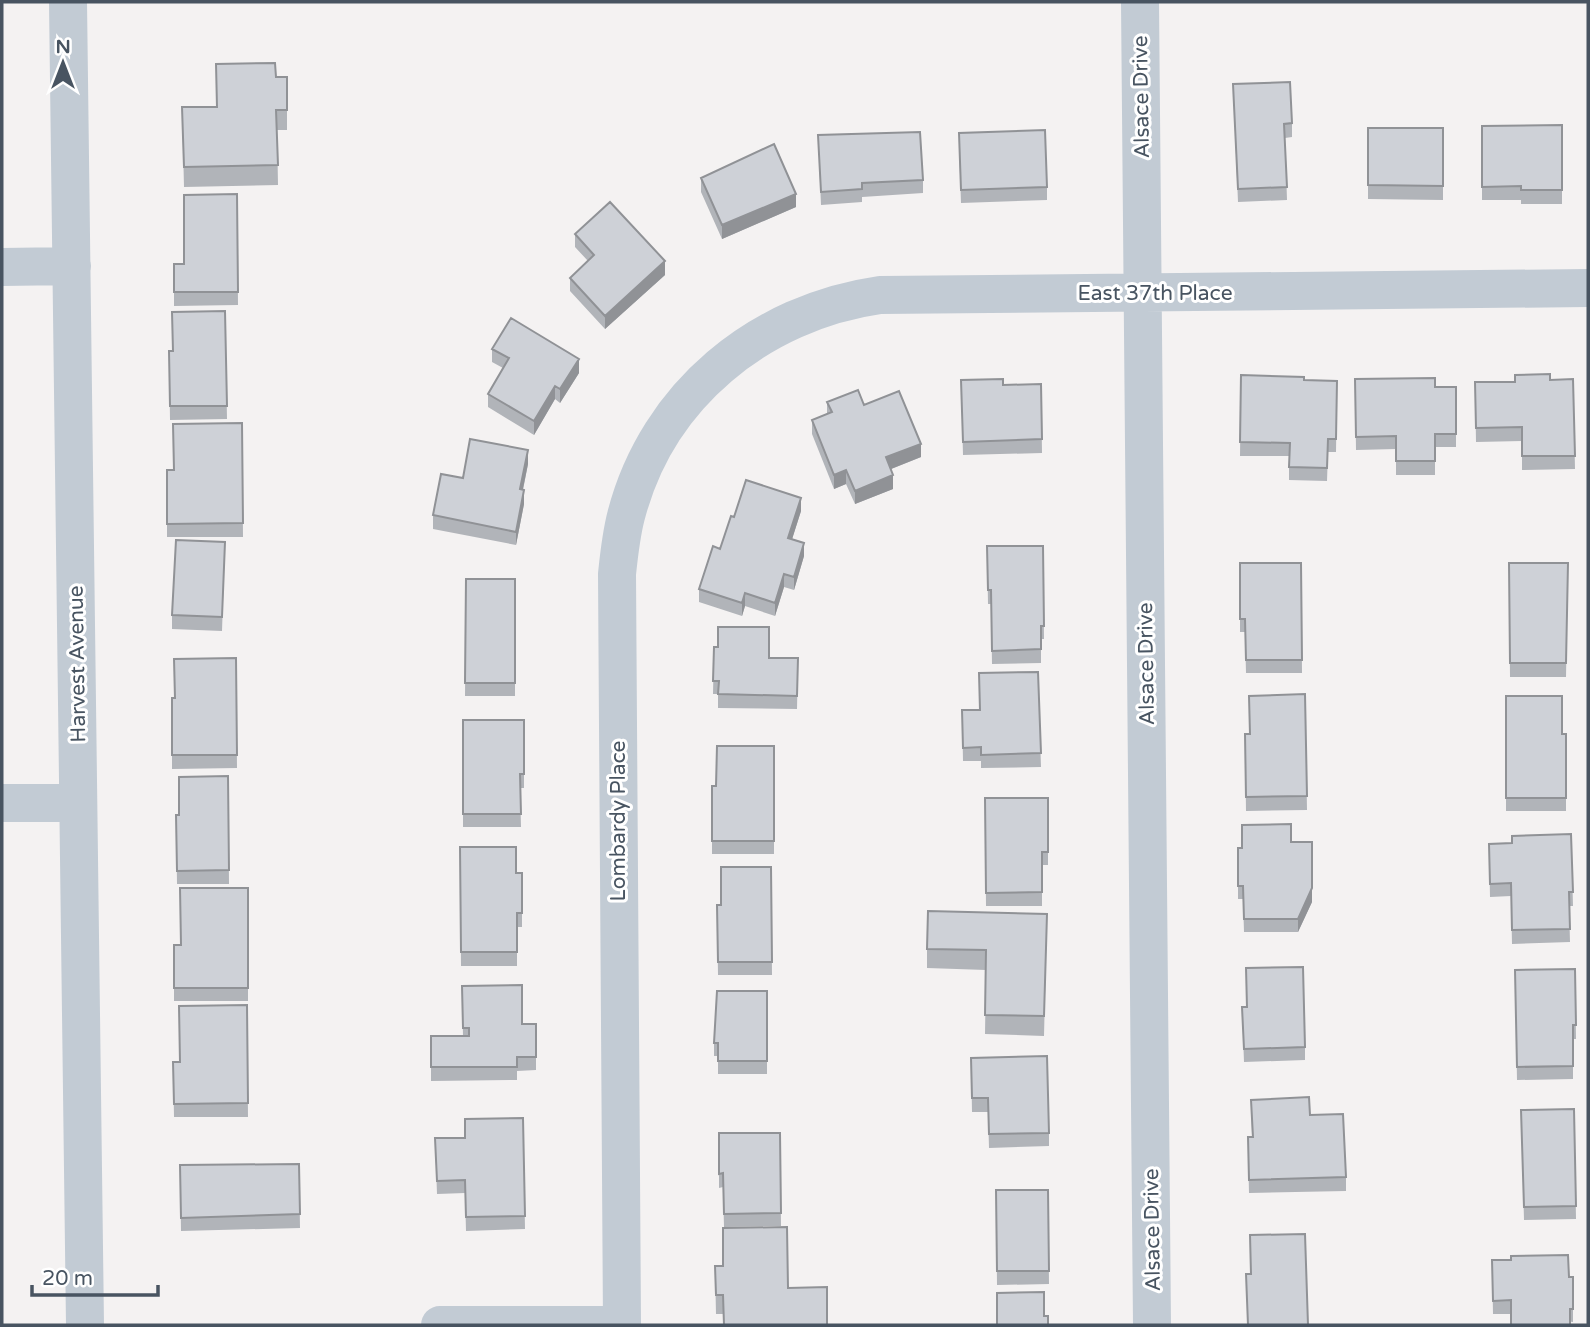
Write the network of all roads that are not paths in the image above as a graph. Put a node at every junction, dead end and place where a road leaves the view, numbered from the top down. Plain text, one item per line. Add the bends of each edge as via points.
1 (68, 2) edge
2 (1140, 2) edge
3 (2, 267) edge
4 (72, 267) junction
5 (1588, 288) edge
6 (1143, 294) junction
7 (734, 353) joint
8 (2, 803) edge
9 (78, 803) junction
10 (85, 1325) edge
11 (440, 1325) edge
12 (622, 1325) edge
13 (1152, 1325) edge

1 - 4 street, Harvest Avenue
2 - 6 street, Alsace Drive
3 - 4 street
4 - 9 street, Harvest Avenue
5 - 6 street, East 37th Place
6 - 7 street, East 37th Place via 870,296 822,307 768,331
6 - 13 street, Alsace Drive
7 - 12 street, Lombardy Place via 705,378 657,441 626,513 617,574
8 - 9 street
9 - 10 street, Harvest Avenue
11 - 12 street

